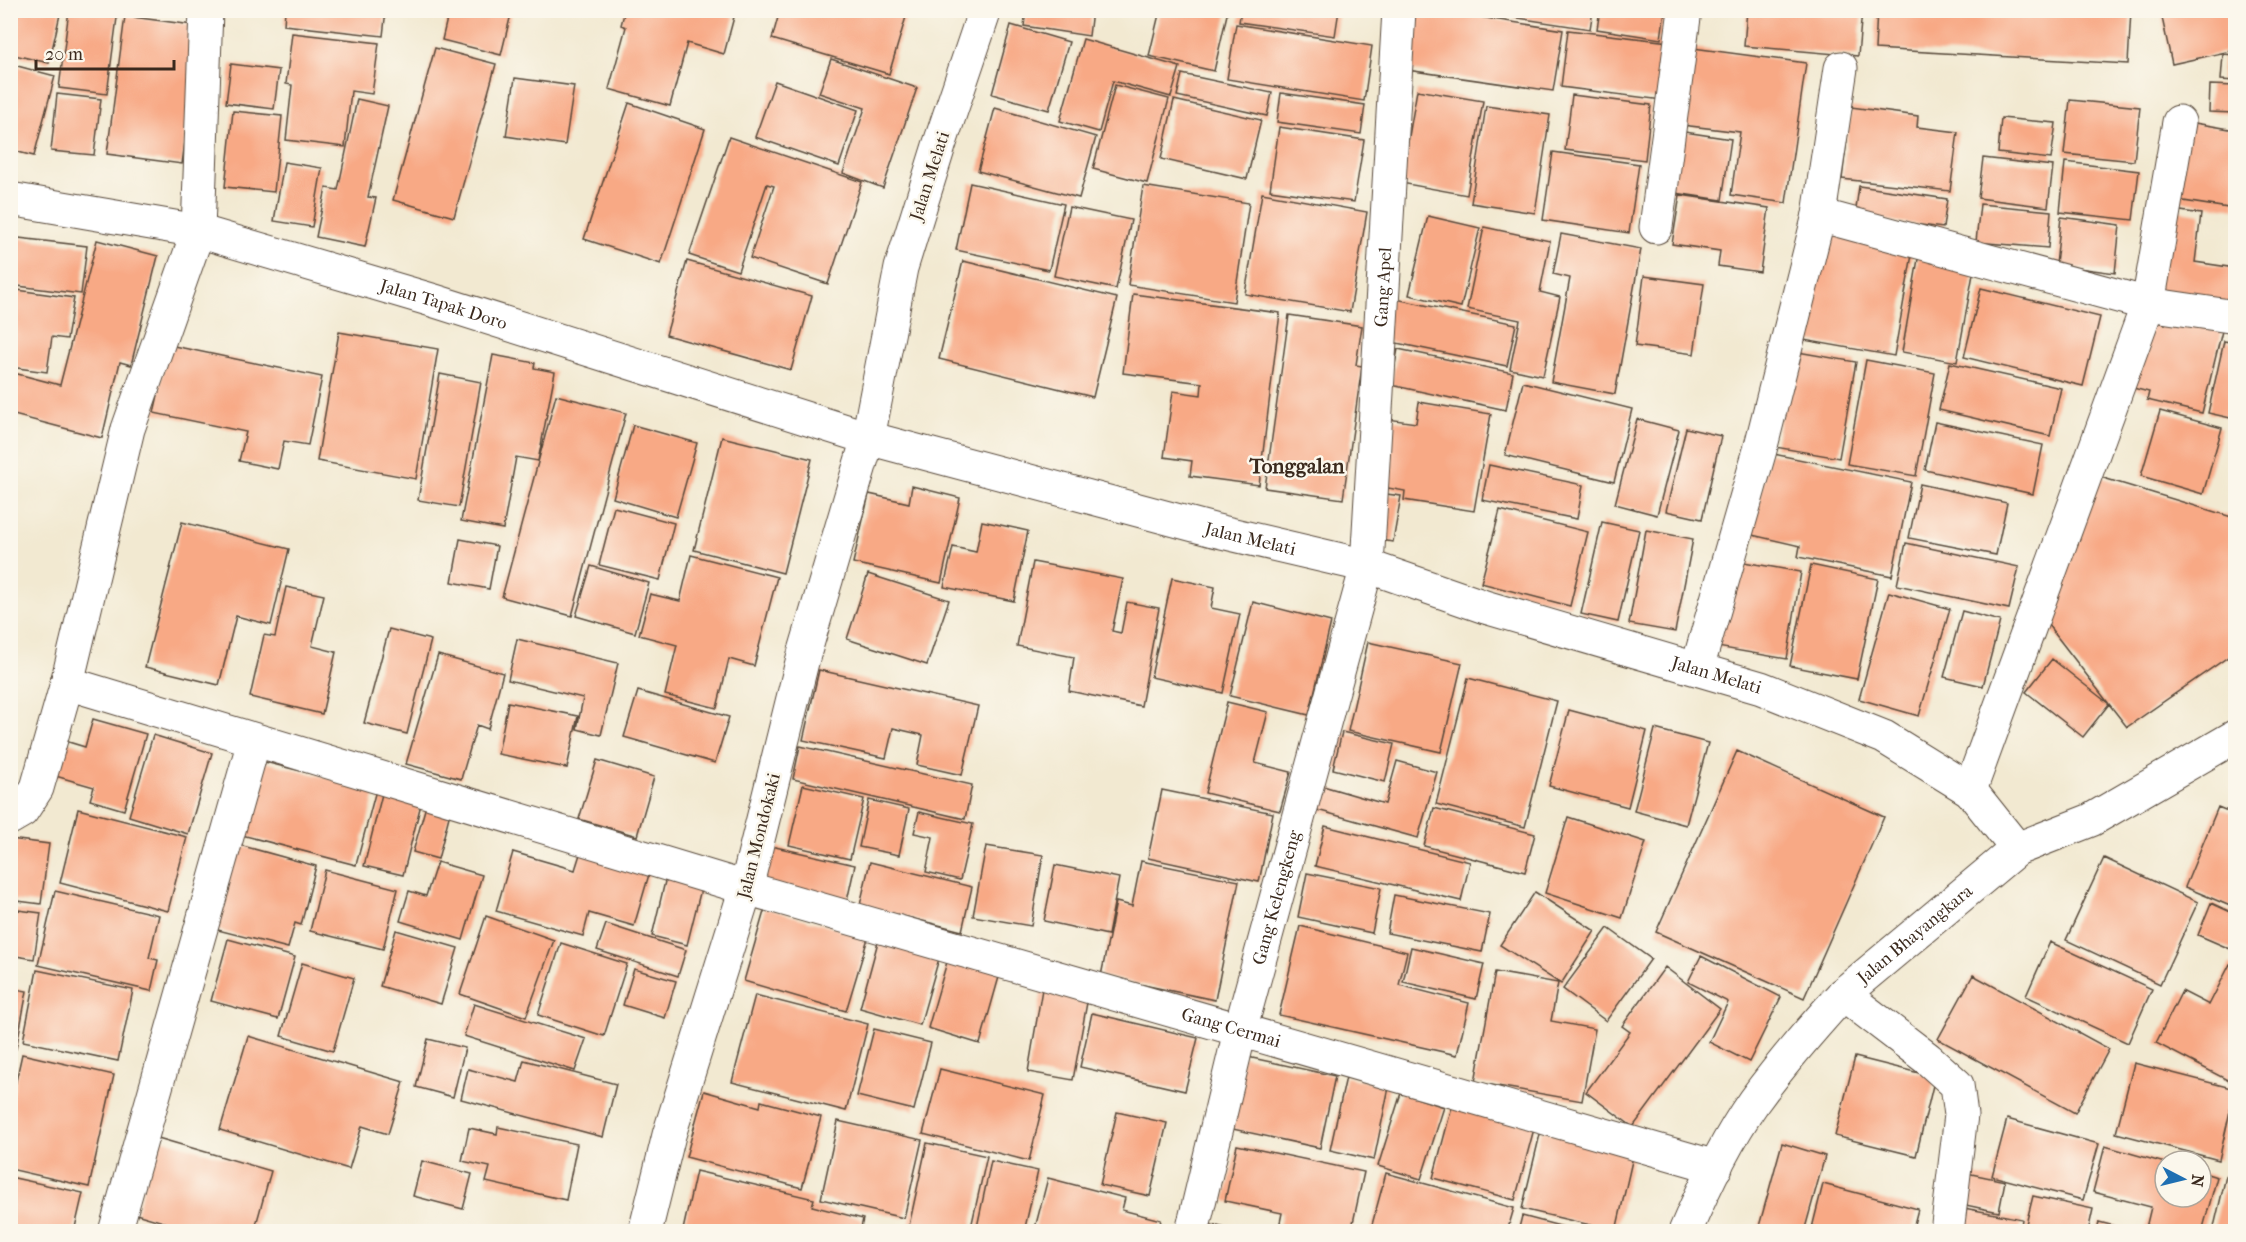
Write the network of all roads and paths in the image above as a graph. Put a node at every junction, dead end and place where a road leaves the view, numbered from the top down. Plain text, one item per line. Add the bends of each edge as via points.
1 (206, 10) edge
2 (986, 10) edge
3 (1399, 10) edge
4 (1685, 10) edge
5 (1841, 68) dead end
6 (2179, 122) dead end
7 (10, 199) edge
8 (1819, 215) junction
9 (1656, 227) dead end
10 (198, 231) junction
11 (2148, 303) junction
12 (2235, 316) edge
13 (868, 438) junction
14 (1367, 566) junction
15 (1696, 669) junction
16 (67, 683) junction
17 (2235, 736) edge
18 (254, 741) junction
19 (1970, 790) junction
20 (10, 818) edge
21 (2017, 849) junction
22 (746, 888) junction
23 (1843, 994) junction
24 (1240, 1031) junction
25 (1716, 1167) junction
26 (115, 1232) edge
27 (645, 1232) edge
28 (1192, 1232) edge
29 (1685, 1232) edge
30 (1947, 1232) edge

1 - 10 street
2 - 13 street, Jalan Melati via 901,268
3 - 14 street, Gang Apel
4 - 9 street
5 - 8 street
6 - 11 street
7 - 10 street, Jalan Tapak Doro
8 - 11 street
8 - 15 street via 1760,450
10 - 13 street, Jalan Tapak Doro via 446,304
10 - 16 street via 128,429
11 - 12 street
11 - 19 street
13 - 14 street, Jalan Melati via 1213,530
13 - 22 street, Jalan Mondokaki via 803,658
14 - 15 street, Jalan Melati via 1485,607
14 - 24 street, Gang Kelengkeng
15 - 19 street, Jalan Melati via 1761,688 1884,737
16 - 18 street, Gang Cermai
16 - 20 street via 37,788 22,811
17 - 21 street, Jalan Bhayangkara via 2091,820
18 - 22 street, Gang Cermai
18 - 26 street
19 - 21 street, Jalan Melati
21 - 23 street, Jalan Bhayangkara
22 - 24 street, Gang Cermai
22 - 27 street, Jalan Mondokaki via 669,1136
23 - 25 street, Jalan Bhayangkara via 1754,1102
23 - 30 street via 1957,1086 1961,1114
24 - 25 street, Gang Cermai
24 - 28 street, Gang Kelengkeng
25 - 29 street, Jalan Bhayangkara

